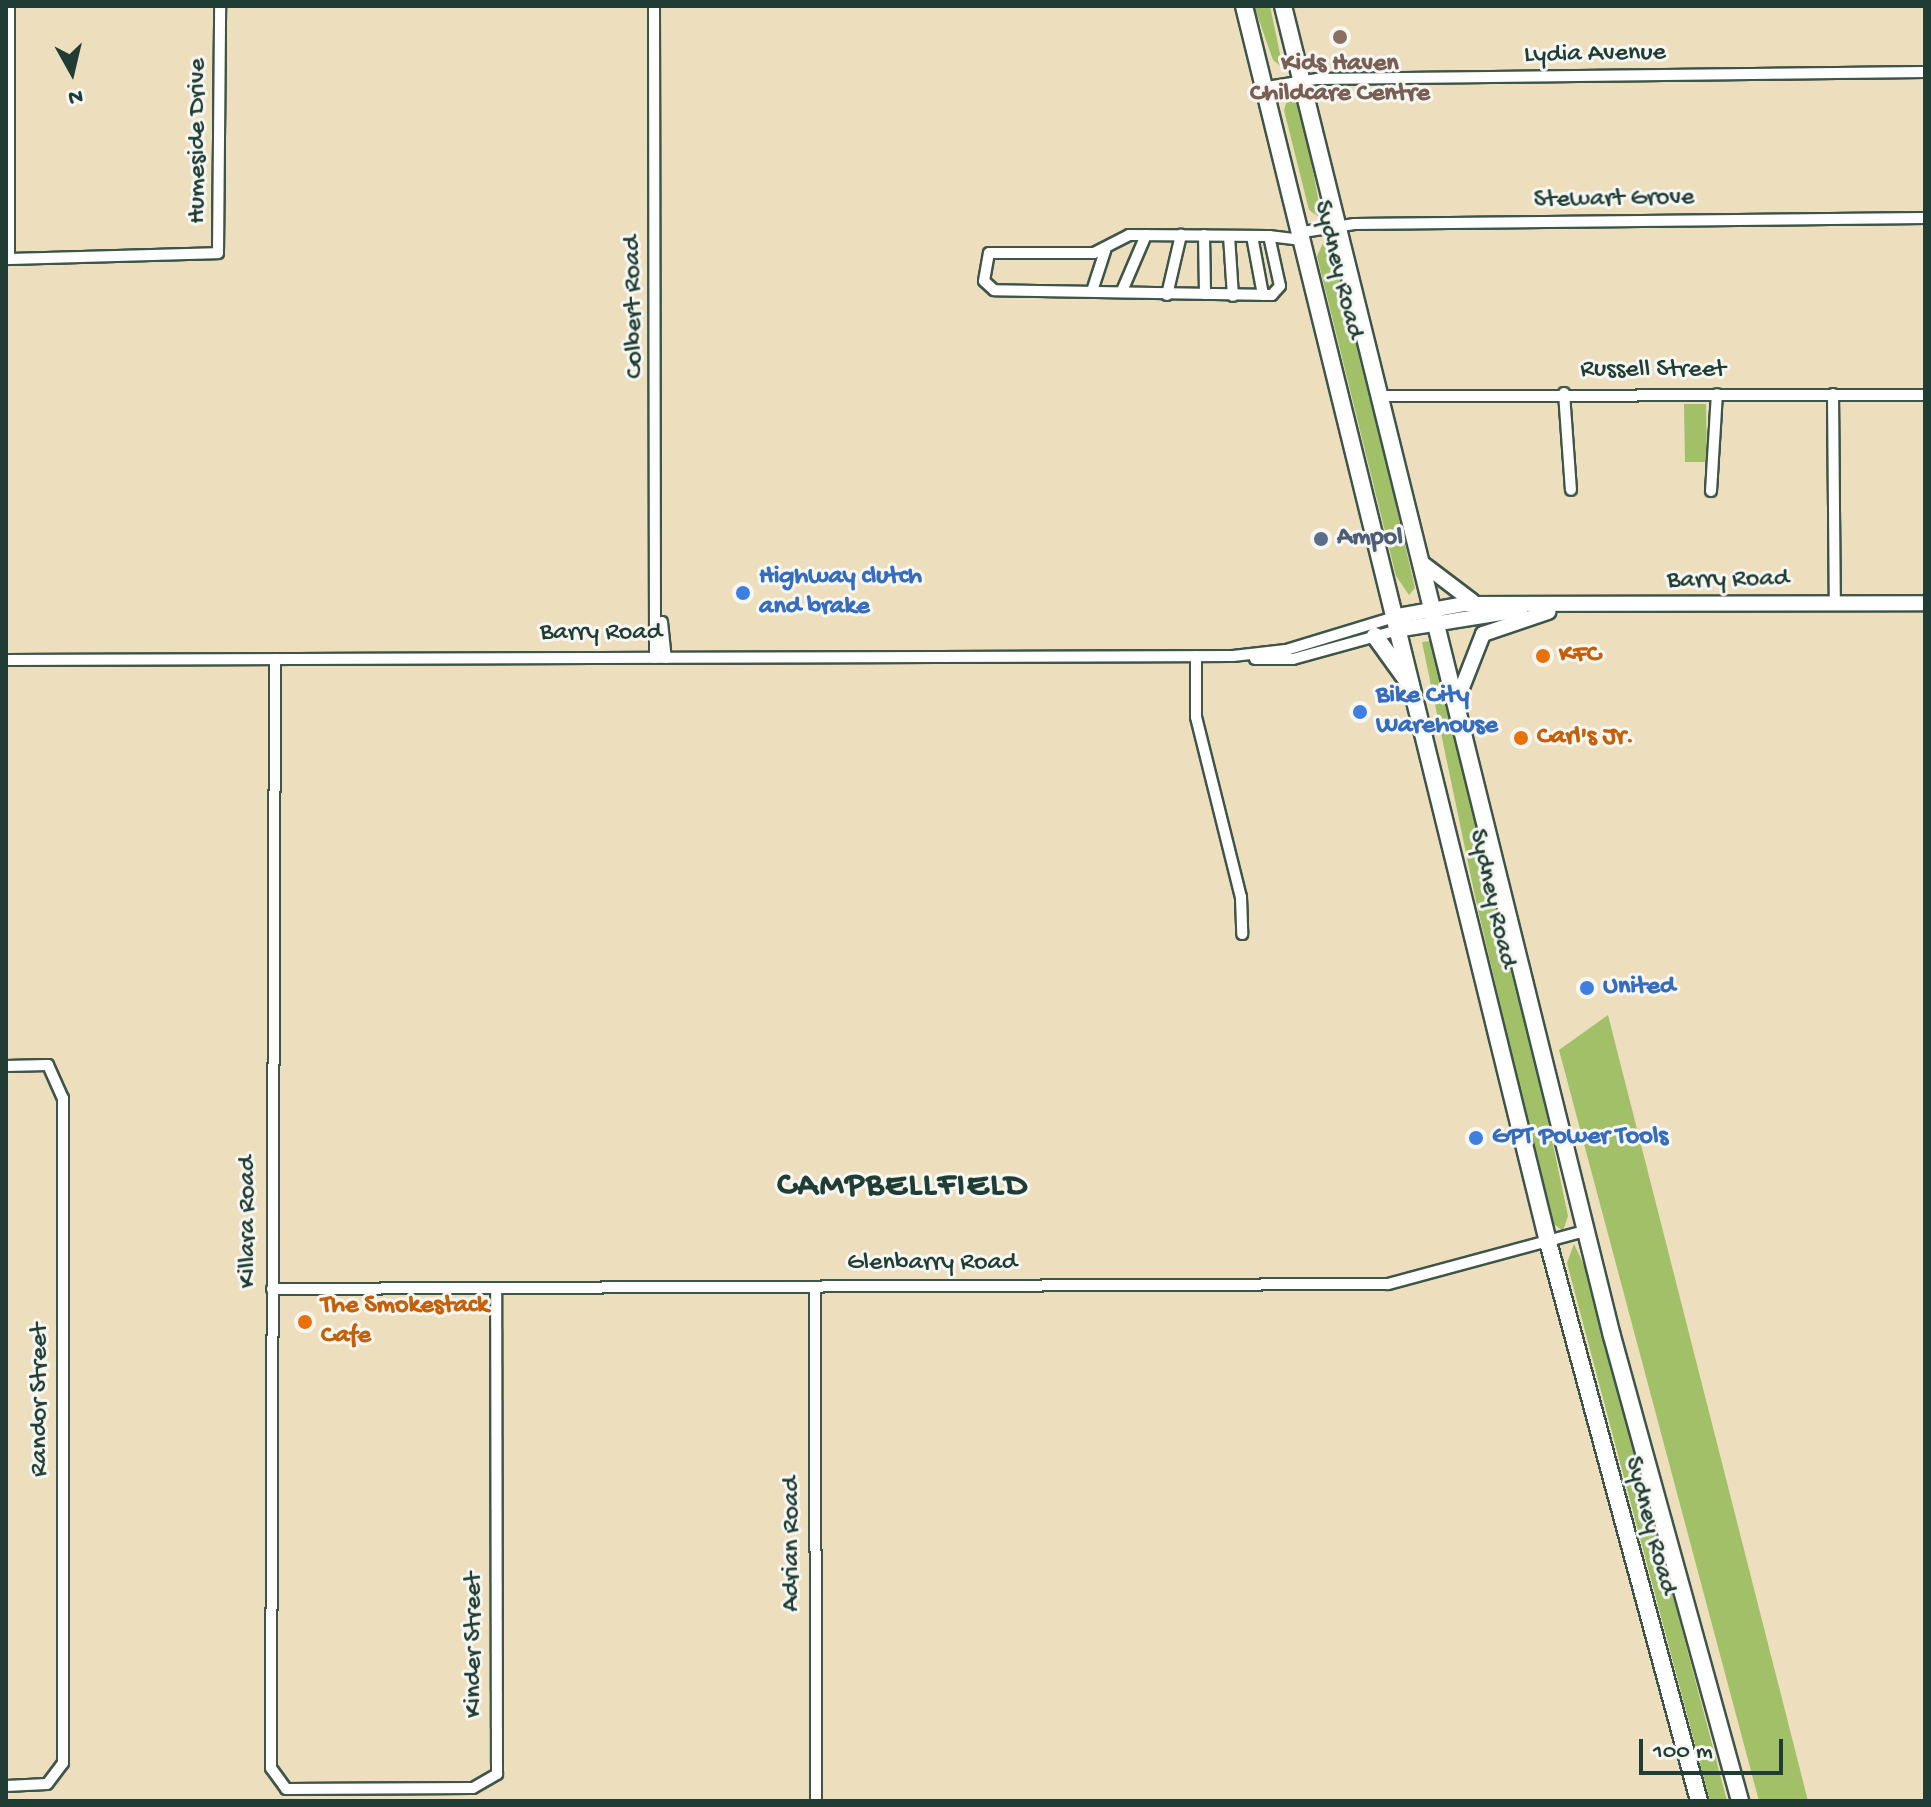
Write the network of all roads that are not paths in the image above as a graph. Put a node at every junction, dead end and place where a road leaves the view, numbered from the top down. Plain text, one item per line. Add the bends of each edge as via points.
1 (9, 6) edge
2 (220, 6) edge
3 (654, 6) edge
4 (1244, 6) edge
5 (1283, 6) edge
6 (1925, 72) edge
7 (1305, 80) junction
8 (1267, 87) junction
9 (1925, 218) edge
10 (1341, 225) junction
11 (1146, 235) junction
12 (1181, 235) junction
13 (1204, 235) junction
14 (1229, 236) junction
15 (1252, 236) junction
16 (1269, 236) junction
17 (1304, 236) junction
18 (1105, 250) junction
19 (7, 259) edge
20 (1093, 288) junction
21 (1122, 291) junction
22 (1205, 294) junction
23 (1167, 295) junction
24 (1263, 295) junction
25 (1233, 296) junction
26 (1564, 393) junction
27 (1717, 394) junction
28 (1833, 394) junction
29 (1925, 395) edge
30 (1382, 396) junction
31 (1571, 490) dead end
32 (1711, 491) dead end
33 (1422, 563) junction
34 (1477, 603) junction
35 (1925, 603) edge
36 (1835, 604) junction
37 (1532, 607) junction
38 (1567, 607) junction
39 (1435, 616) junction
40 (1400, 622) junction
41 (1375, 636) junction
42 (1196, 656) junction
43 (1233, 656) junction
44 (660, 658) junction
45 (275, 659) junction
46 (6, 660) edge
47 (1456, 703) junction
48 (1421, 705) junction
49 (1242, 934) dead end
50 (6, 1066) edge
51 (1585, 1231) junction
52 (1548, 1242) junction
53 (815, 1287) junction
54 (496, 1288) junction
55 (272, 1289) junction
56 (277, 1783) joint
57 (6, 1786) edge
58 (816, 1801) edge
59 (1699, 1801) edge
60 (1740, 1801) edge

1 - 19 street
2 - 19 street, Humeside Drive via 218,253
3 - 44 street, Colbert Road
4 - 8 highway, Sydney Road
5 - 7 highway, Sydney Road
6 - 7 street, Lydia Avenue
7 - 8 street, Lydia Avenue
7 - 10 highway, Sydney Road
8 - 17 highway, Sydney Road
9 - 10 street, Stewart Grove
10 - 17 street, Stewart Grove
10 - 30 highway, Sydney Road
11 - 12 street, Stewart Grove
11 - 18 street, Stewart Grove via 1125,236
11 - 21 street
12 - 13 street, Stewart Grove
12 - 23 street
13 - 14 street, Stewart Grove
13 - 22 street
14 - 15 street, Stewart Grove
14 - 25 street
15 - 16 street, Stewart Grove
15 - 24 street
16 - 17 street, Stewart Grove
16 - 24 street via 1280,290
17 - 40 highway, Sydney Road
18 - 20 street
18 - 20 street, Stewart Grove via 984,258 992,290
20 - 21 street
21 - 23 street
22 - 23 street
22 - 25 street
24 - 25 street
26 - 27 street, Russell Street
26 - 30 street, Russell Street
26 - 31 street
27 - 28 street, Russell Street
27 - 32 street
28 - 29 street, Russell Street
28 - 36 street
30 - 33 highway, Sydney Road
33 - 34 main road via 1450,590
33 - 39 highway, Sydney Road
34 - 37 main road, Barry Road
34 - 39 main road, Barry Road
35 - 36 main road, Barry Road
36 - 38 main road, Barry Road
37 - 38 main road, Barry Road
37 - 39 main road, Barry Road
38 - 47 main road via 1483,634
39 - 40 main road, Barry Road
39 - 47 highway, Sydney Road
40 - 41 street, Barry Road
40 - 43 street, Barry Road via 1286,650
40 - 48 highway, Sydney Road
41 - 43 street, Barry Road via 1293,659
41 - 48 highway
42 - 43 street, Barry Road
42 - 44 street, Barry Road
42 - 49 street via 1196,717 1241,897
44 - 45 street, Barry Road
45 - 46 street, Barry Road
45 - 55 street, Killara Road
47 - 51 highway, Sydney Road
48 - 52 highway, Sydney Road
50 - 57 street, Randor Street via 48,1065 63,1098 63,1763 55,1779
51 - 52 street, Glenbarry Road
51 - 60 highway, Sydney Road
52 - 53 street, Glenbarry Road via 1395,1284
52 - 59 highway, Sydney Road
53 - 54 street, Glenbarry Road
53 - 58 street, Adrian Road
54 - 55 street, Glenbarry Road
54 - 56 street, Kinder Street via 497,1774 473,1788 291,1790
55 - 56 street, Killara Road

